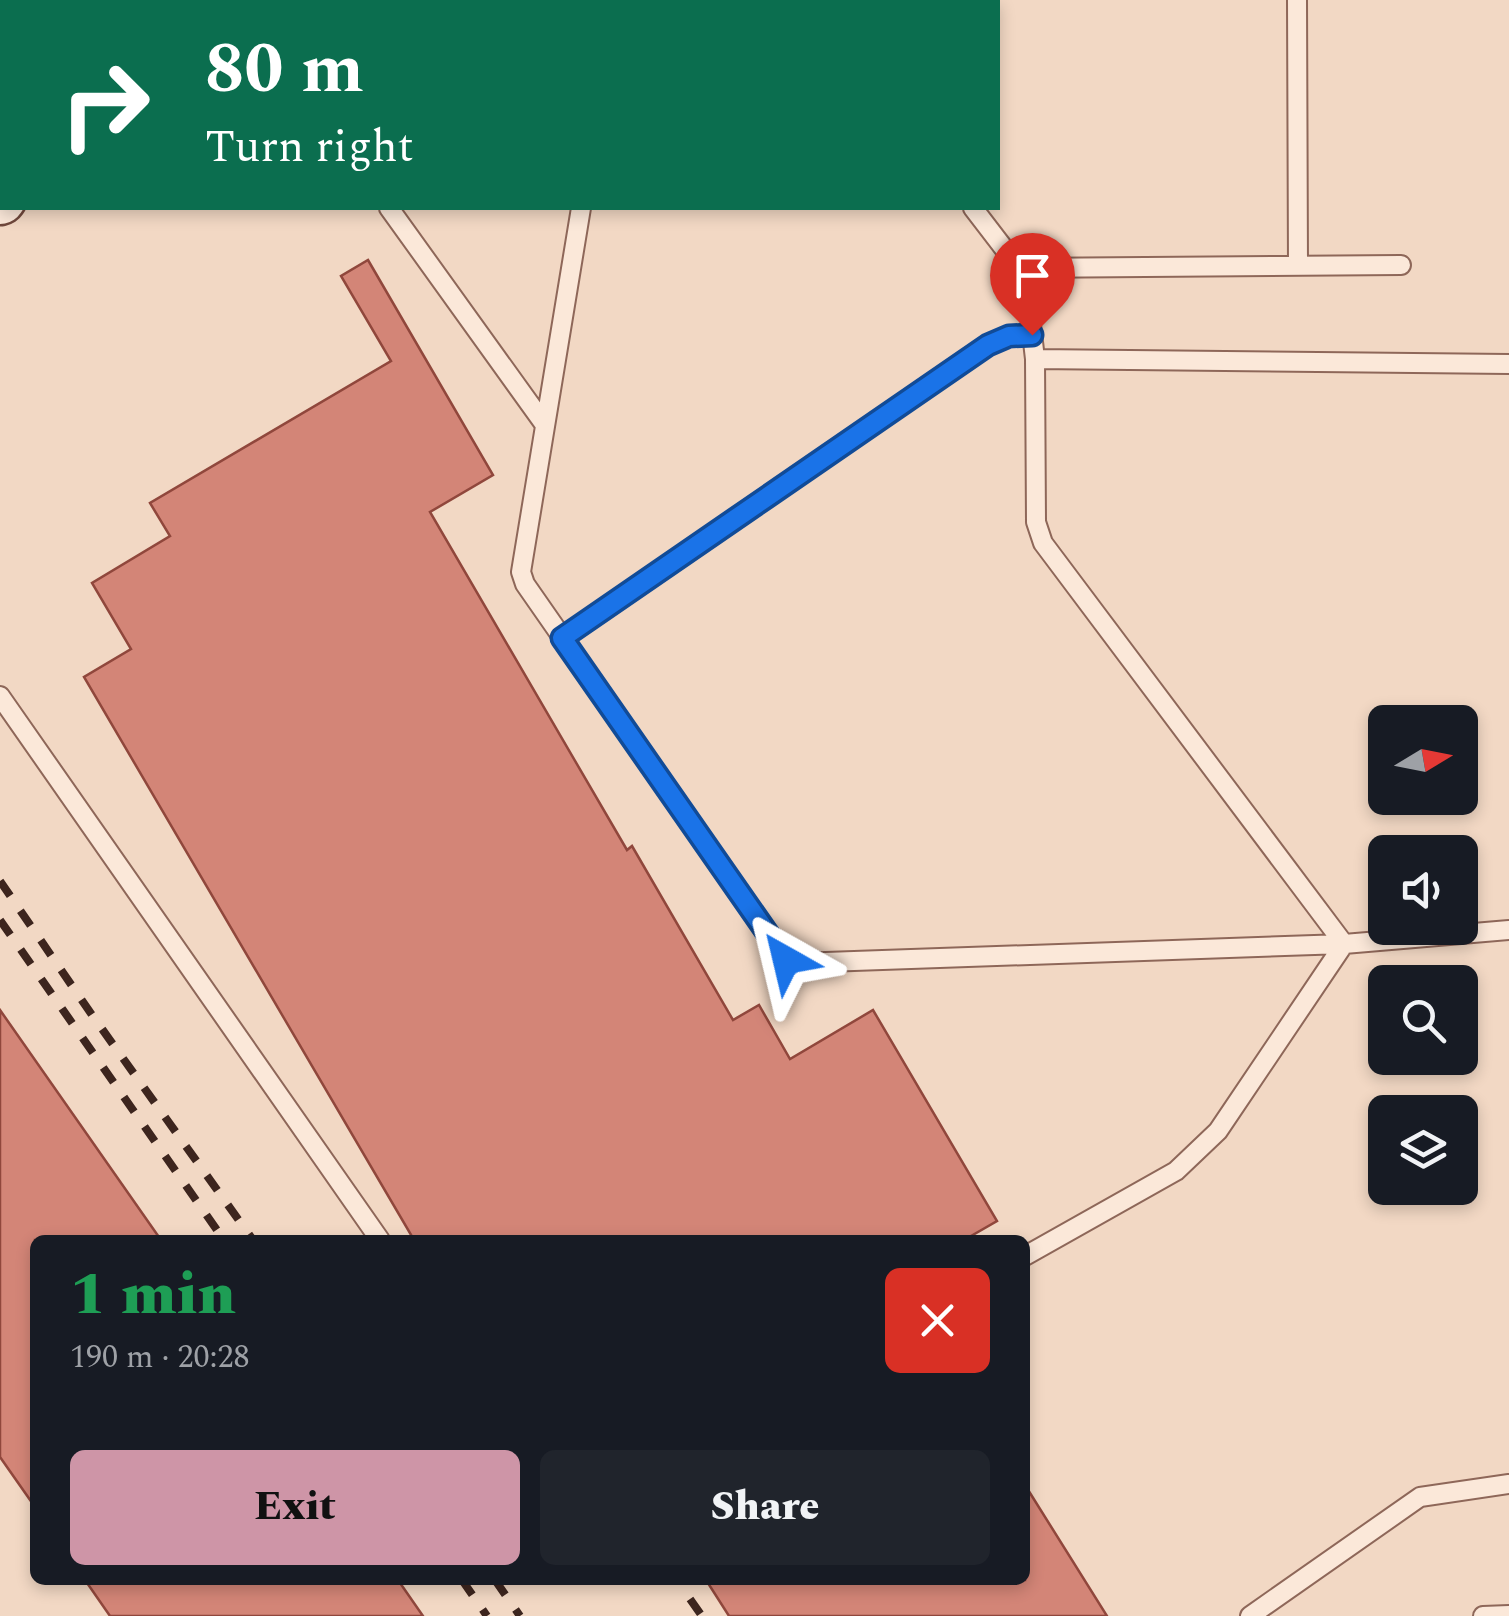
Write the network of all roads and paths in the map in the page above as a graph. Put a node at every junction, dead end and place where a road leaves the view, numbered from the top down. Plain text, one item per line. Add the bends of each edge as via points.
1 (1296, 0) edge
2 (389, 210) edge
3 (581, 210) edge
4 (975, 210) edge
5 (1400, 265) dead end
6 (1298, 266) junction
7 (1019, 268) junction
8 (1032, 335) junction
9 (1035, 359) junction
10 (1509, 364) edge
11 (545, 425) junction
12 (562, 638) junction
13 (0, 696) edge
14 (1509, 930) edge
15 (1344, 944) junction
16 (377, 1235) edge
17 (1030, 1253) edge
18 (1509, 1484) edge
19 (1509, 1615) edge
20 (1250, 1616) edge
21 (1484, 1616) edge

1 - 6 lane
2 - 11 lane
3 - 11 lane
4 - 7 lane
5 - 6 lane
6 - 7 lane
7 - 8 lane
8 - 9 lane
8 - 12 lane via 988,345
9 - 10 lane
9 - 15 lane via 1036,522 1043,543
11 - 12 lane via 521,572
12 - 15 lane via 786,960
13 - 16 lane
14 - 15 lane
15 - 17 lane via 1218,1131 1176,1170
18 - 20 lane via 1420,1497
19 - 21 lane

